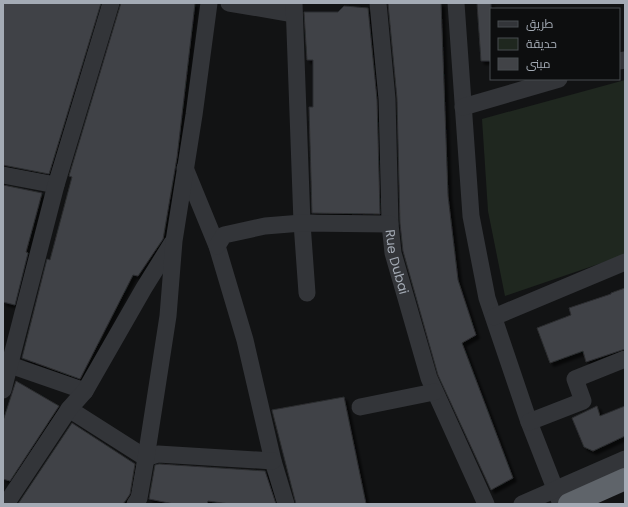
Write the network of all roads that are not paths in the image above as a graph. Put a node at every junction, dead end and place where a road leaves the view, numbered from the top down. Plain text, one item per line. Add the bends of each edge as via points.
1 (110, 3) edge
2 (209, 3) edge
3 (229, 3) edge
4 (378, 3) edge
5 (456, 3) edge
6 (294, 8) edge
7 (556, 80) edge
8 (463, 107) junction
9 (185, 168) junction
10 (3, 175) edge
11 (56, 185) junction
12 (302, 223) junction
13 (390, 224) junction
14 (174, 241) junction
15 (217, 246) junction
16 (625, 262) edge
17 (307, 293) dead end
18 (494, 317) junction
19 (625, 359) edge
20 (10, 365) junction
21 (3, 390) edge
22 (85, 391) junction
23 (434, 392) junction
24 (360, 407) dead end
25 (70, 409) junction
26 (529, 422) junction
27 (146, 458) junction
28 (625, 459) edge
29 (273, 461) junction
30 (625, 479) edge
31 (562, 499) edge
32 (6, 504) edge
33 (135, 504) edge
34 (286, 504) edge
35 (486, 504) edge
36 (522, 504) edge

1 - 11 street
2 - 9 street
3 - 6 street
4 - 13 street, Rue Dubai via 387,99
5 - 8 street
6 - 12 street
7 - 8 street
8 - 18 street via 471,216 487,298
9 - 14 street
9 - 15 street
10 - 11 street
11 - 20 street
12 - 13 street
12 - 15 street via 265,226 224,235
12 - 17 street
13 - 23 street, Rue Dubai via 393,253
14 - 22 street
14 - 27 street via 168,316
15 - 29 street via 245,340
16 - 18 street
18 - 26 street
19 - 26 street via 575,379 583,400
20 - 21 street
20 - 22 street
22 - 25 street
23 - 24 street
23 - 35 street, Rue Dubai
25 - 27 street
25 - 32 street
26 - 31 street
27 - 29 street via 158,454
27 - 33 street via 139,498
28 - 31 street
29 - 34 street
30 - 31 highway
31 - 36 street

